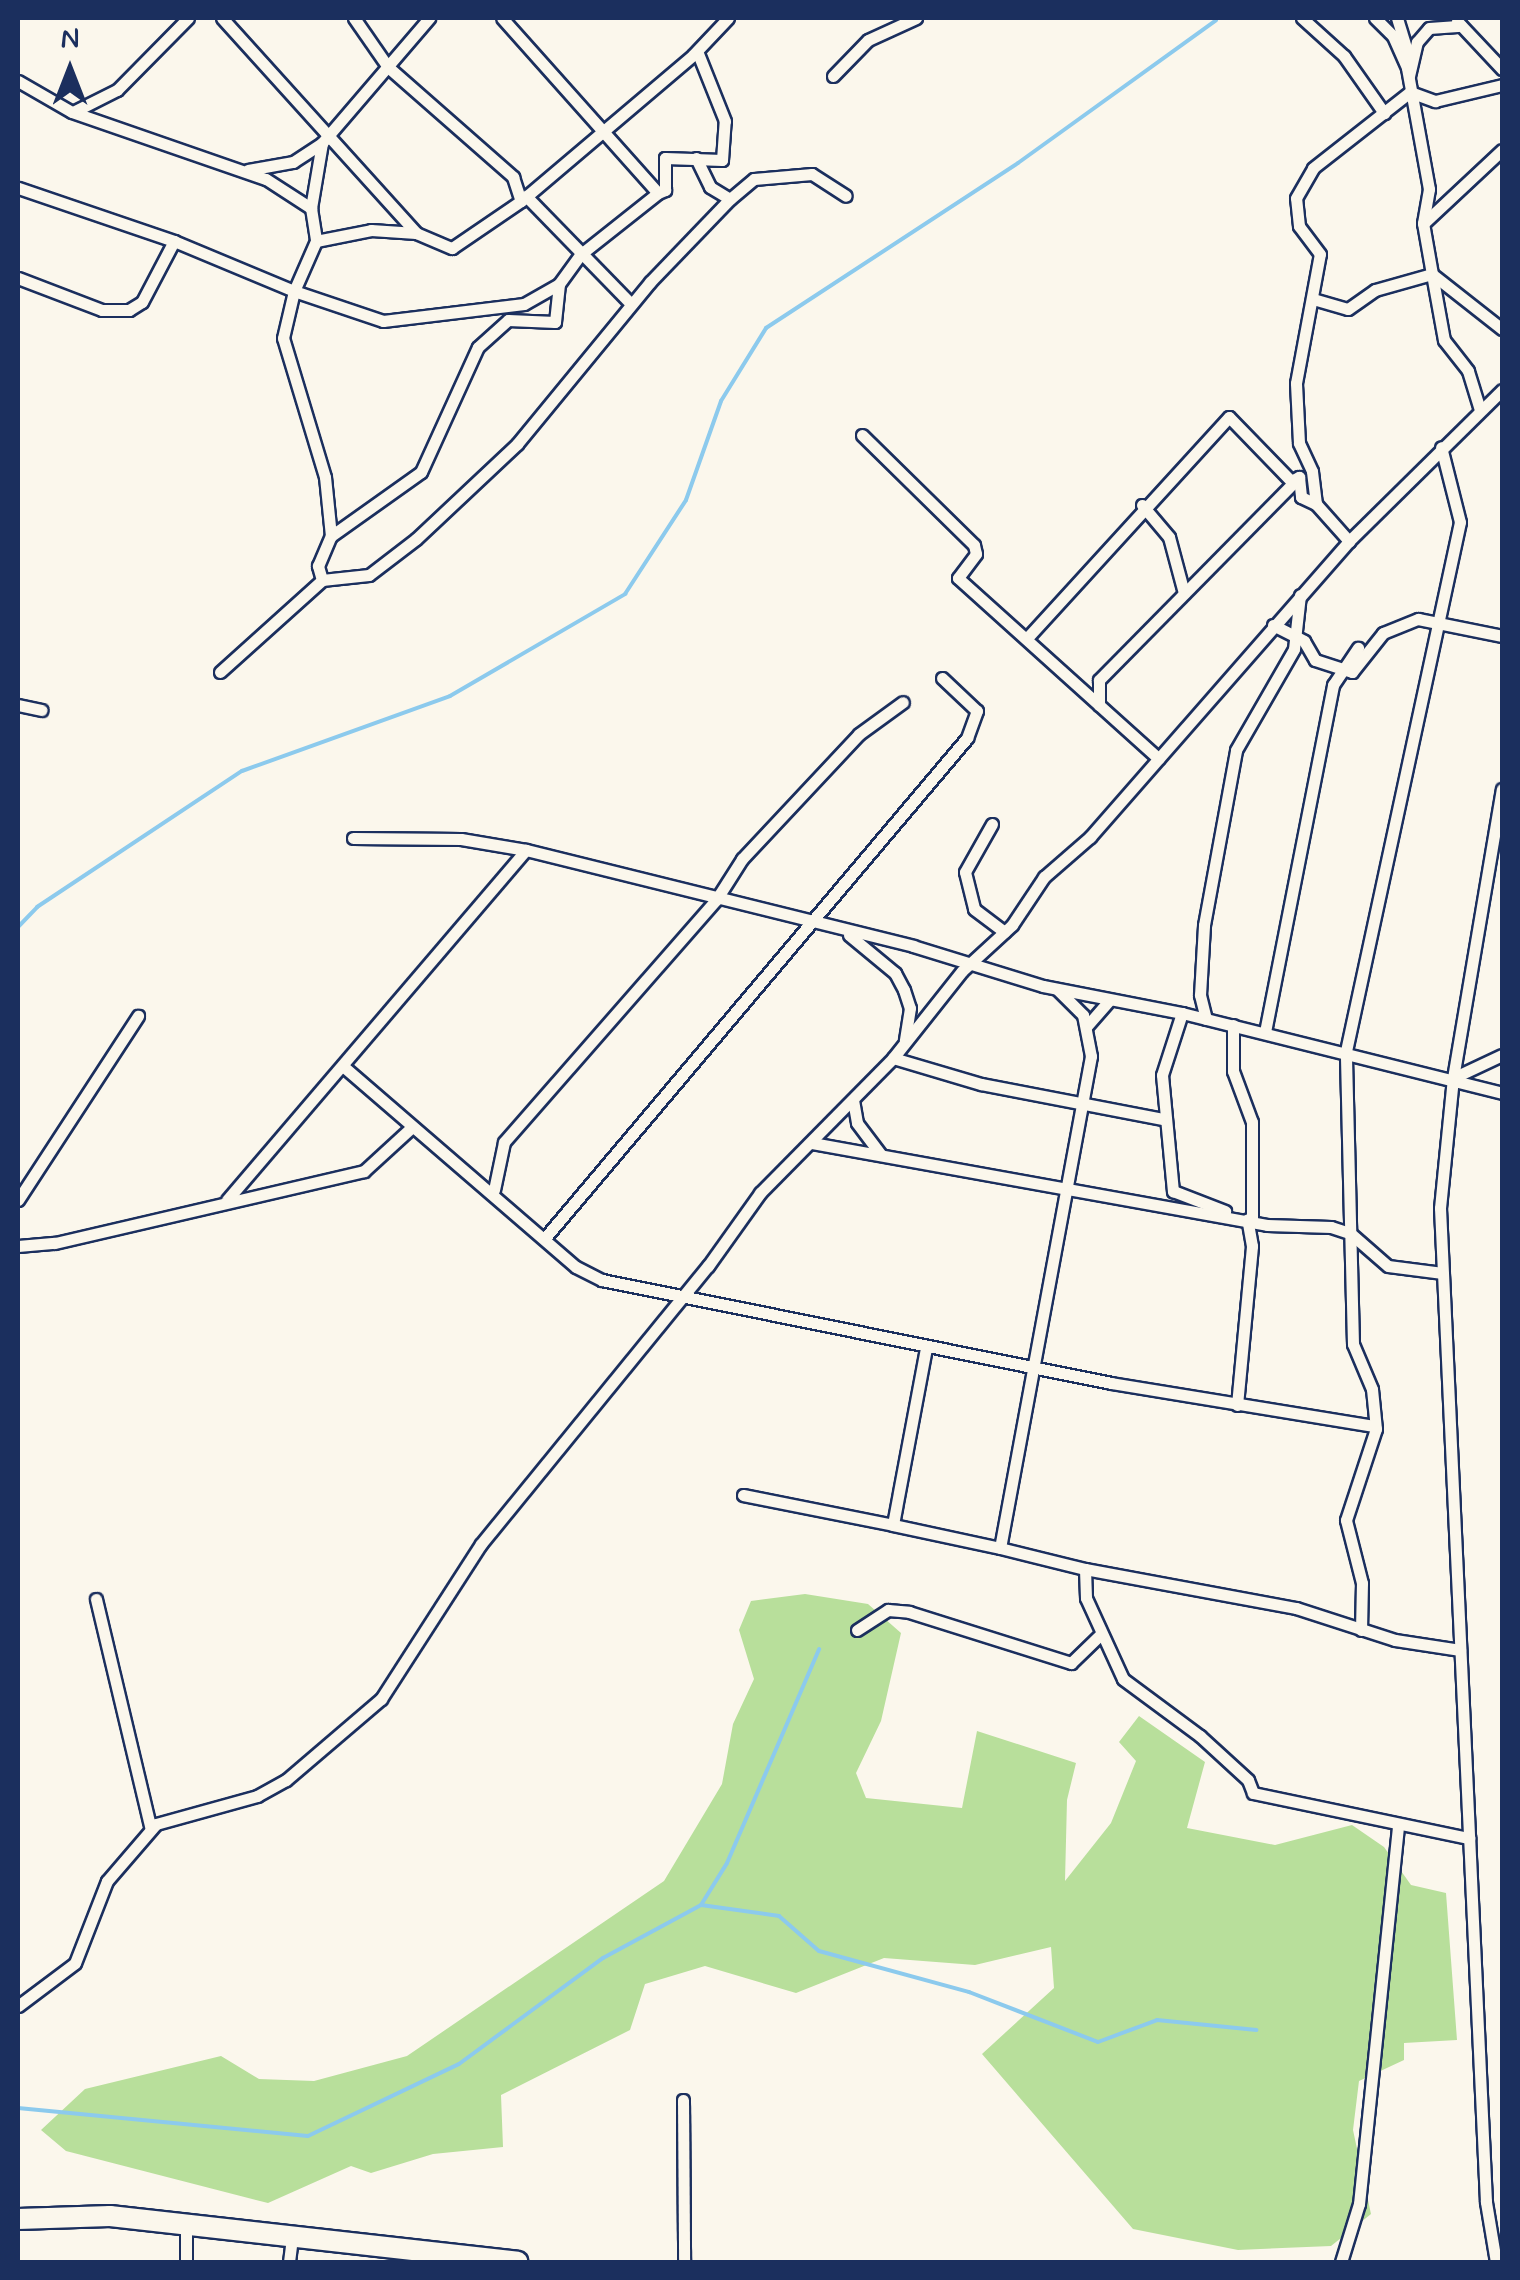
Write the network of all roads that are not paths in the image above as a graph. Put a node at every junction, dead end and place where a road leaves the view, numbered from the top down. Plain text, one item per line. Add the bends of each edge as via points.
1 (188, 18) edge
2 (222, 18) edge
3 (354, 18) edge
4 (429, 18) edge
5 (502, 18) edge
6 (728, 18) edge
7 (916, 18) edge
8 (1302, 18) edge
9 (1375, 18) edge
10 (1398, 18) edge
11 (1457, 22) edge
12 (697, 51) junction
13 (1500, 61) edge
14 (388, 67) junction
15 (833, 76) dead end
16 (18, 81) edge
17 (1502, 85) edge
18 (1410, 86) junction
19 (75, 111) junction
20 (1384, 113) junction
21 (603, 132) junction
22 (325, 140) junction
23 (1502, 150) edge
24 (696, 158) junction
25 (243, 171) junction
26 (18, 188) edge
27 (658, 193) junction
28 (846, 196) dead end
29 (523, 198) junction
30 (730, 199) junction
31 (312, 208) junction
32 (1423, 224) junction
33 (416, 234) junction
34 (174, 240) junction
35 (316, 241) junction
36 (581, 254) junction
37 (1432, 274) junction
38 (18, 278) edge
39 (559, 284) junction
40 (294, 291) junction
41 (1313, 298) junction
42 (630, 304) junction
43 (1502, 329) edge
44 (1502, 390) edge
45 (1480, 410) junction
46 (862, 435) dead end
47 (1441, 446) junction
48 (1299, 477) junction
49 (1316, 504) junction
50 (1142, 505) junction
51 (331, 536) junction
52 (1349, 541) junction
53 (322, 580) junction
54 (1184, 593) junction
55 (1300, 596) junction
56 (1273, 625) junction
57 (1440, 626) junction
58 (1502, 636) edge
59 (1028, 637) junction
60 (1298, 638) junction
61 (1358, 648) dead end
62 (1342, 669) junction
63 (220, 672) dead end
64 (942, 678) dead end
65 (903, 702) dead end
66 (18, 705) edge
67 (1099, 705) junction
68 (41, 710) dead end
69 (1159, 759) junction
70 (1502, 790) edge
71 (992, 824) dead end
72 (353, 838) dead end
73 (526, 850) junction
74 (716, 900) junction
75 (811, 923) junction
76 (846, 932) junction
77 (1004, 932) junction
78 (974, 965) junction
79 (1057, 990) junction
80 (1110, 1001) junction
81 (1182, 1013) junction
82 (138, 1016) dead end
83 (1206, 1019) junction
84 (1234, 1025) junction
85 (1086, 1027) junction
86 (1265, 1032) junction
87 (904, 1044) junction
88 (1346, 1051) junction
89 (1502, 1055) edge
90 (893, 1058) junction
91 (344, 1067) junction
92 (1453, 1078) junction
93 (1502, 1093) edge
94 (1082, 1098) junction
95 (852, 1100) junction
96 (1163, 1119) junction
97 (412, 1126) junction
98 (812, 1143) junction
99 (884, 1156) junction
100 (1063, 1189) junction
101 (494, 1190) junction
102 (18, 1200) edge
103 (227, 1200) junction
104 (1252, 1221) junction
105 (1350, 1233) junction
106 (544, 1239) junction
107 (18, 1246) edge
108 (1443, 1273) junction
109 (684, 1293) junction
110 (926, 1348) junction
111 (1032, 1368) junction
112 (1237, 1405) junction
113 (1376, 1426) junction
114 (743, 1495) dead end
115 (893, 1525) junction
116 (1000, 1548) junction
117 (1085, 1569) junction
118 (96, 1599) dead end
119 (857, 1630) dead end
120 (1361, 1630) junction
121 (1102, 1634) junction
122 (1460, 1650) junction
123 (1398, 1826) junction
124 (151, 1829) junction
125 (1469, 1838) junction
126 (18, 2006) edge
127 (683, 2100) dead end
128 (18, 2219) edge
129 (186, 2224) junction
130 (292, 2238) junction
131 (381, 2255) edge
132 (475, 2261) edge
133 (186, 2262) edge
134 (289, 2262) edge
135 (517, 2262) edge
136 (684, 2262) edge
137 (1342, 2262) edge
138 (1496, 2262) edge

1 - 19 street via 118,90 88,99
2 - 22 street
3 - 14 street
4 - 14 street
5 - 21 street
6 - 12 street
7 - 15 street via 868,40
8 - 20 street via 1353,67
9 - 18 street via 1402,52
10 - 18 street
11 - 13 street
11 - 18 street via 1429,28 1417,42
12 - 21 street
12 - 24 street via 724,121 722,160
14 - 22 street
14 - 29 street via 513,177
16 - 19 street
17 - 18 street via 1435,100
18 - 20 street
18 - 32 street via 1429,189
19 - 25 street
20 - 41 street via 1313,168 1296,198 1298,226 1320,254
21 - 27 street
21 - 29 street
22 - 25 street via 293,162
22 - 31 street
22 - 33 street
23 - 32 street
24 - 27 street via 665,158 666,190
24 - 30 street via 710,186
25 - 31 street
26 - 34 street
27 - 36 street
28 - 30 street via 812,174 754,179
29 - 33 street via 452,248
29 - 36 street
30 - 42 street
31 - 35 street
32 - 37 street
33 - 35 street via 371,230
34 - 38 street via 142,302 130,310 102,310
34 - 40 street
35 - 40 street
36 - 39 street
36 - 42 street
37 - 41 street via 1375,290 1348,310
37 - 43 street
37 - 45 street via 1439,325 1468,371
39 - 40 street via 524,304 382,321
39 - 51 street via 555,322 508,320 478,347 421,472
40 - 51 street via 283,338 325,476
41 - 49 street via 1296,382 1298,443 1312,471
42 - 53 street via 517,444 416,539 369,575
44 - 45 street
45 - 47 street
46 - 59 street via 968,538 976,550 958,578
47 - 52 street
47 - 57 street via 1460,522
48 - 49 street via 1301,496
48 - 50 street via 1291,481 1229,417
48 - 54 street
49 - 52 street
50 - 54 street via 1169,538
50 - 59 street
51 - 53 street via 318,566
52 - 55 street
53 - 63 street
54 - 67 street via 1100,680
55 - 56 street
55 - 60 street
56 - 60 street
56 - 69 street
57 - 58 street
57 - 62 street via 1418,619 1397,626 1383,633 1352,672
57 - 88 street
59 - 67 street
60 - 62 street via 1315,660
60 - 83 street via 1236,750 1204,924 1200,996
61 - 62 street
62 - 86 street via 1327,711
64 - 75 street via 977,712 976,725 895,831
65 - 74 street via 859,734 742,859
66 - 68 street
67 - 69 street
69 - 77 street via 1044,877
70 - 92 street
71 - 77 street via 966,872 974,908
72 - 73 street via 461,839
73 - 74 street
73 - 91 street
74 - 75 street
74 - 101 street via 504,1142
75 - 76 street
75 - 106 street
76 - 78 street
76 - 87 street via 895,973 904,990 910,1008
77 - 78 street
78 - 79 street
78 - 87 street
79 - 80 street
79 - 85 street via 1083,1014
80 - 81 street
80 - 85 street
81 - 83 street
81 - 96 street via 1164,1062
82 - 102 street
83 - 84 street
84 - 86 street
84 - 104 street via 1234,1072 1252,1122
85 - 94 street via 1091,1056
86 - 88 street
87 - 90 street
88 - 92 street
88 - 105 street
89 - 92 street
90 - 94 street via 981,1084
90 - 95 street
91 - 97 street
91 - 103 street
92 - 93 street
92 - 108 street via 1440,1208
94 - 96 street
94 - 100 street
95 - 98 street
95 - 99 street via 868,1142
96 - 104 street via 1173,1191
97 - 101 street
97 - 103 street via 364,1171
98 - 99 street
98 - 109 street via 760,1193
99 - 100 street
100 - 104 street
100 - 111 street
101 - 106 street
103 - 107 street
104 - 105 street
104 - 112 street
105 - 108 street via 1388,1266
105 - 113 street via 1353,1344 1372,1389
106 - 109 street via 602,1280
108 - 122 street
109 - 110 street
109 - 124 street via 481,1544 381,1699 286,1780 257,1796 166,1818
110 - 111 street
110 - 115 street
111 - 112 street
111 - 116 street
112 - 113 street
113 - 120 street via 1346,1520 1362,1583
114 - 115 street
115 - 116 street
116 - 117 street
117 - 120 street via 1296,1608
117 - 121 street via 1086,1598
118 - 124 street
119 - 121 street via 888,1610 909,1612 1071,1663
120 - 122 street
121 - 123 street via 1124,1679 1200,1736 1248,1780 1252,1793
122 - 125 street
123 - 125 street
123 - 137 street via 1359,2204
124 - 126 street via 106,1881 75,1963
125 - 138 street via 1486,2202
127 - 136 street
128 - 129 highway via 110,2216
129 - 130 highway
129 - 133 street
130 - 131 highway
130 - 134 street
131 - 132 highway
132 - 135 highway

